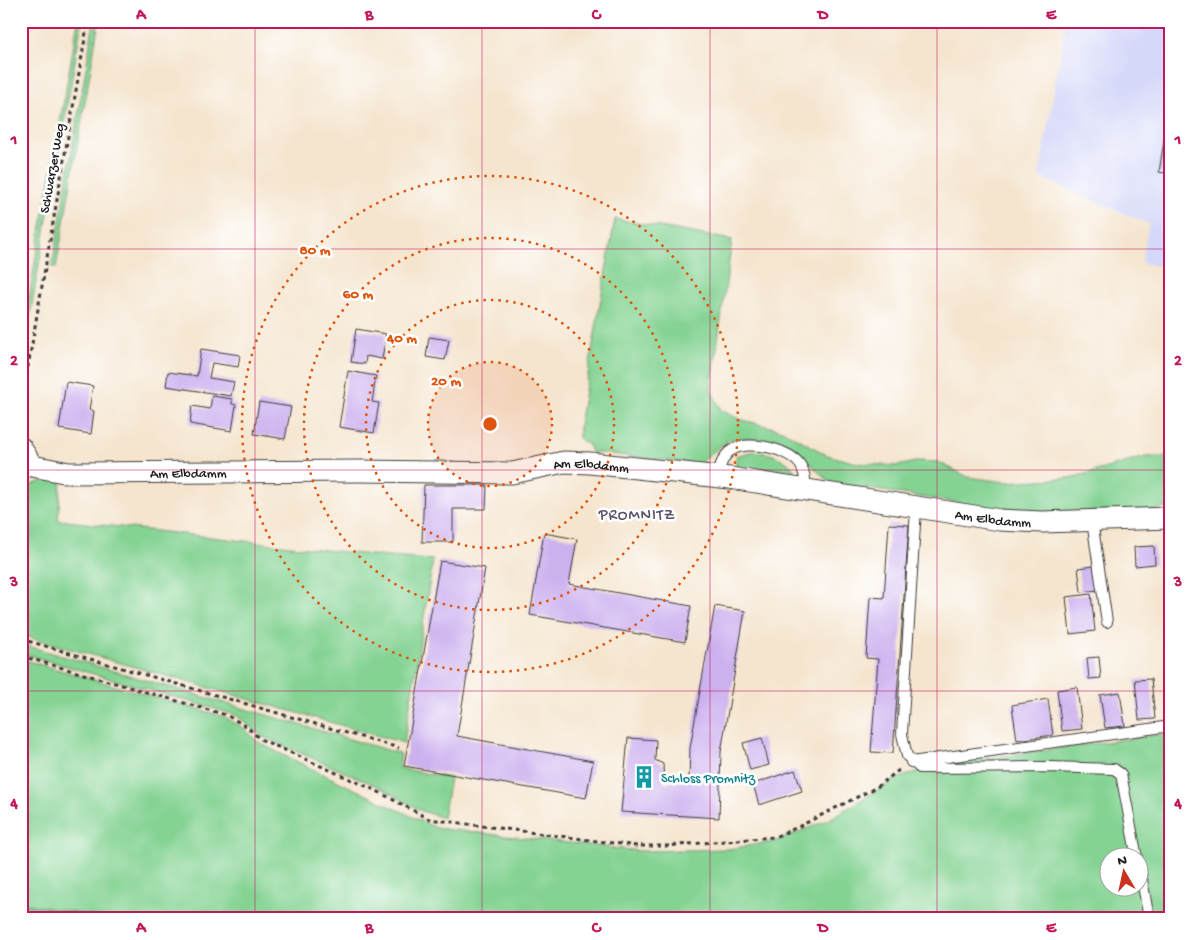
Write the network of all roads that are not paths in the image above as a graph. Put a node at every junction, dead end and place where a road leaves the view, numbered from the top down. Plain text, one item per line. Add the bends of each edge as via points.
1 (25, 464) edge
2 (716, 476) junction
3 (805, 489) junction
4 (916, 508) junction
5 (1171, 518) edge
6 (1092, 521) junction
7 (1107, 622) dead end
8 (1171, 726) edge
9 (911, 762) junction
10 (1136, 848) edge
11 (1145, 898) edge
12 (1149, 919) edge

1 - 2 street, Am Elbdamm via 75,474 512,473 564,462
2 - 3 street, Am Elbdamm
2 - 3 lane via 732,449 757,446 790,455 800,464 806,477
3 - 4 street, Am Elbdamm
4 - 6 street, Am Elbdamm via 1000,520
4 - 9 lane via 902,734 904,749
5 - 6 street, Am Elbdamm
6 - 7 lane
8 - 9 lane
9 - 10 lane via 920,768 1114,769 1121,774
11 - 12 lane

